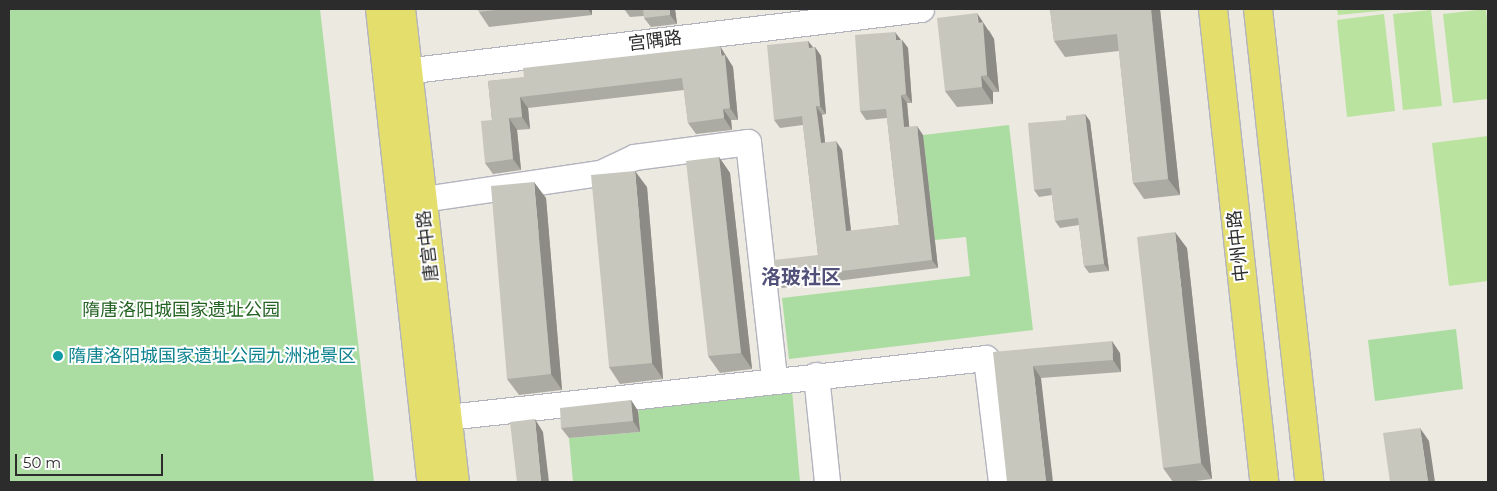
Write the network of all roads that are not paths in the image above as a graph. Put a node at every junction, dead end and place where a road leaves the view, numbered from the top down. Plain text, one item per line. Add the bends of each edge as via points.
1 (380, 9) edge
2 (401, 9) edge
3 (921, 9) edge
4 (1213, 9) edge
5 (1258, 9) edge
6 (398, 72) junction
7 (412, 201) junction
8 (816, 374) junction
9 (774, 379) junction
10 (437, 418) junction
11 (431, 482) edge
12 (455, 482) edge
13 (827, 482) edge
14 (1001, 482) edge
15 (1264, 482) edge
16 (1309, 482) edge

1 - 6 main road, 唐宫中路
2 - 6 main road, 唐宫中路
3 - 6 street, 宫隅路
4 - 15 main road, 中州中路
5 - 16 main road
6 - 7 main road, 唐宫中路
7 - 9 street via 600,173 634,158 748,142
7 - 10 main road, 唐宫中路
8 - 9 street
8 - 13 street
8 - 14 street via 986,358
9 - 10 street
10 - 11 main road, 唐宫中路
10 - 12 main road, 唐宫中路

